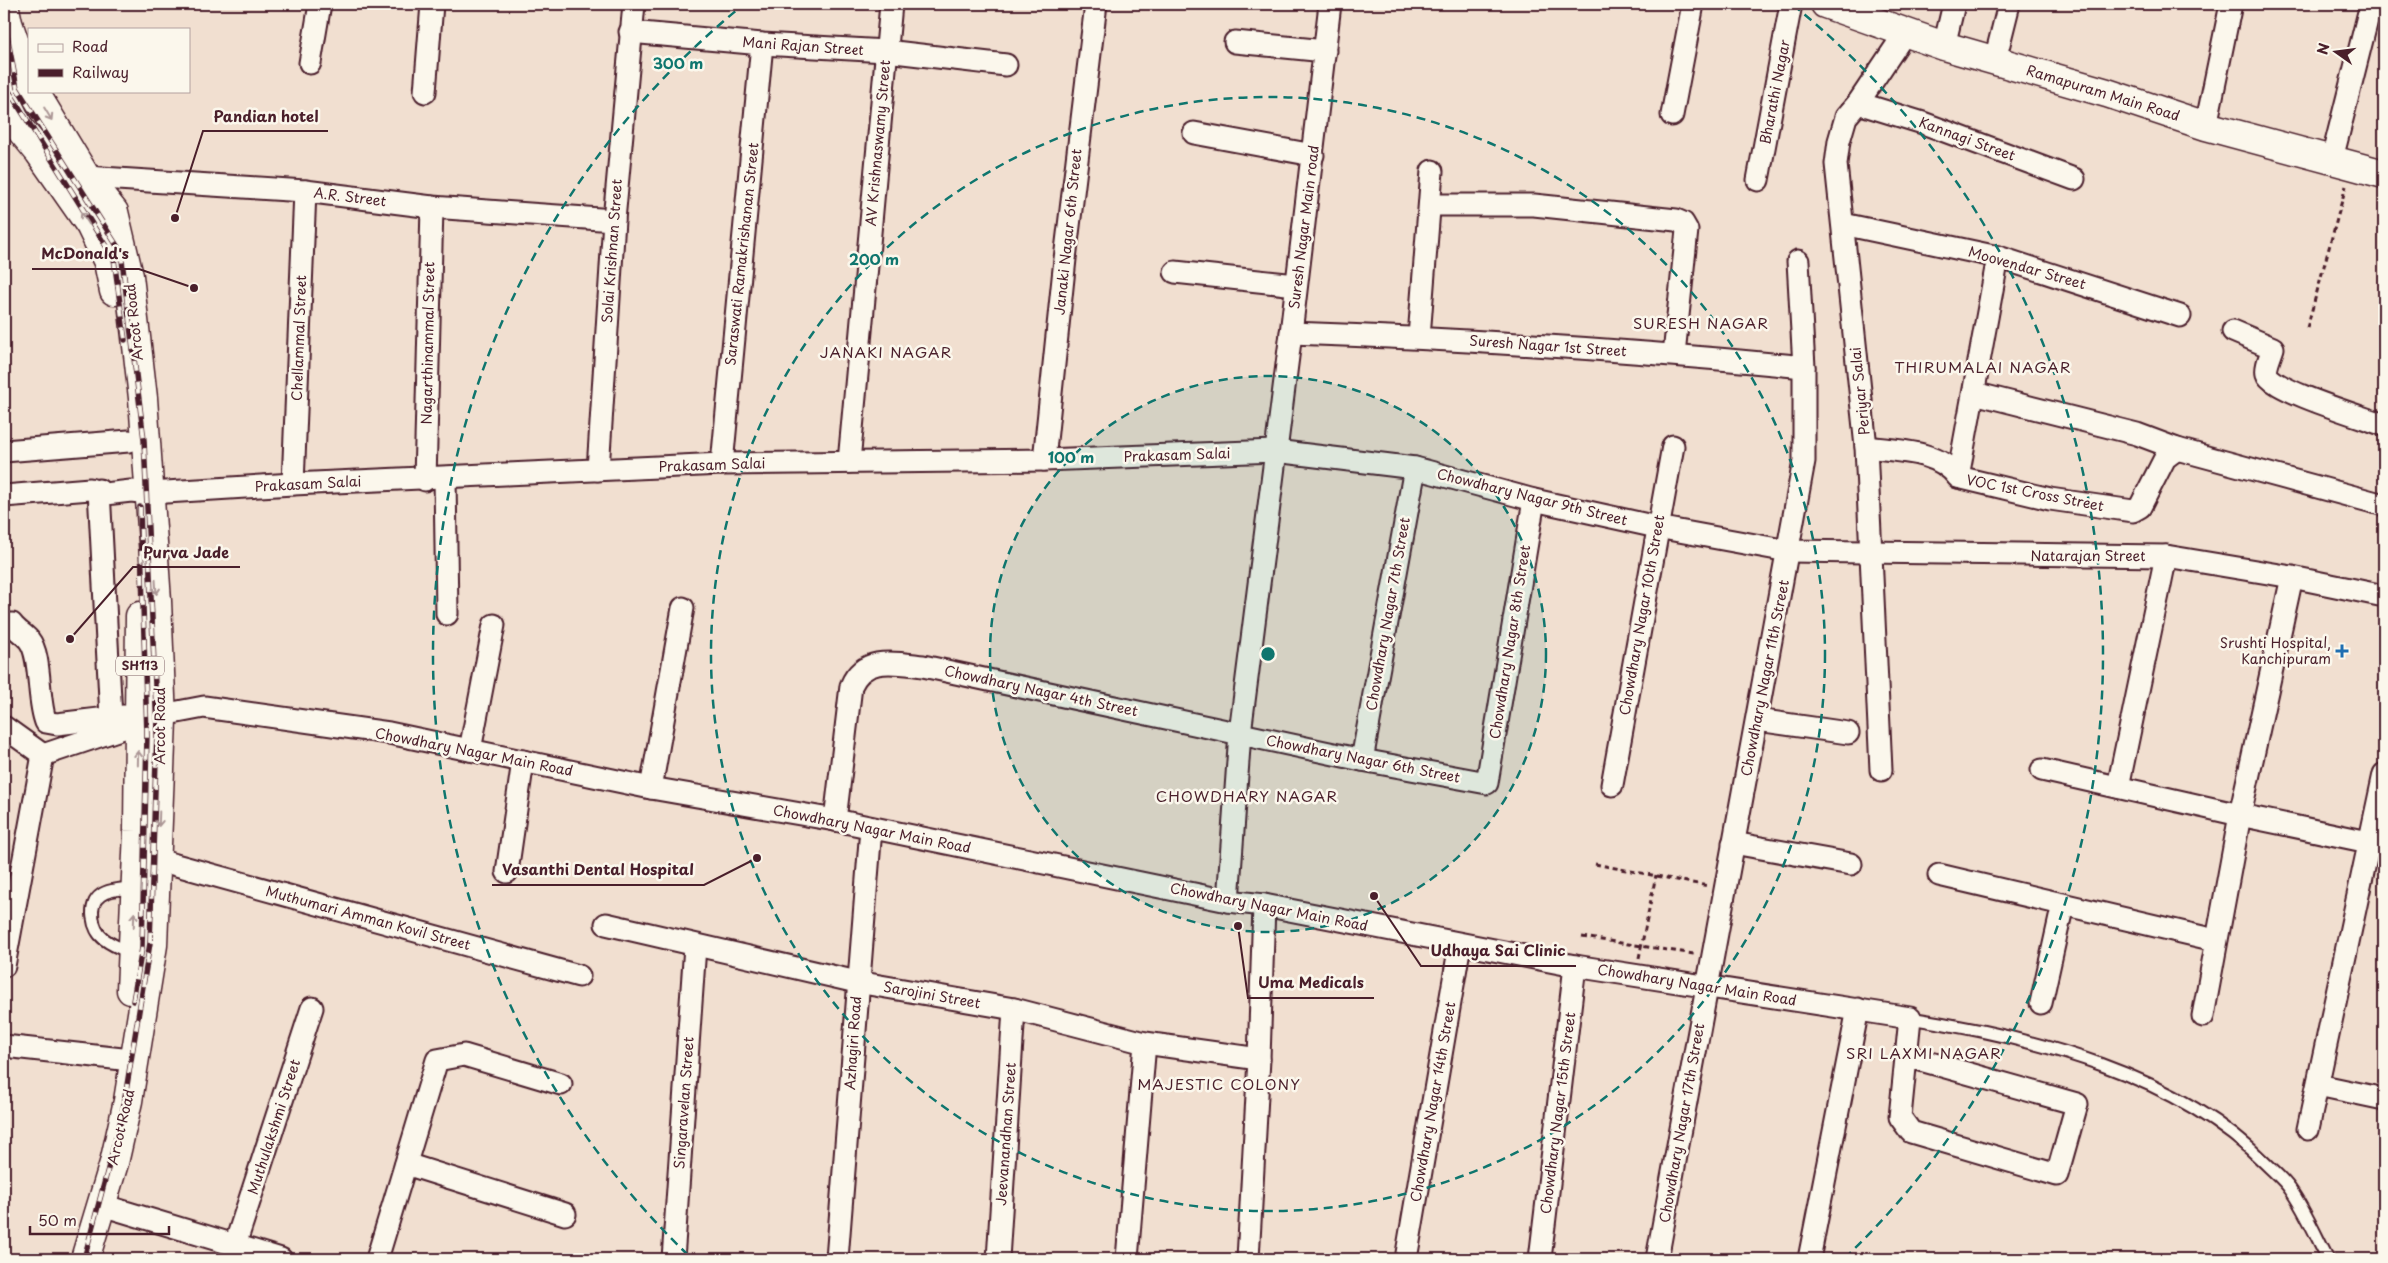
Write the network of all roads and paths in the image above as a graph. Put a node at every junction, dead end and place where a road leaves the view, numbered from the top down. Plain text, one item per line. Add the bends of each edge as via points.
1 (320, 4) edge
2 (432, 4) edge
3 (634, 4) edge
4 (891, 4) edge
5 (1096, 4) edge
6 (1330, 4) edge
7 (1693, 4) edge
8 (1791, 4) edge
9 (1826, 4) edge
10 (1954, 4) edge
11 (2009, 4) edge
12 (2231, 4) edge
13 (2371, 4) edge
14 (4, 6) edge
15 (630, 32) junction
16 (1905, 33) junction
17 (1235, 42) dead end
18 (762, 44) junction
19 (1944, 46) junction
20 (886, 51) junction
21 (1325, 51) junction
22 (1995, 60) junction
23 (310, 63) dead end
24 (1006, 65) dead end
25 (4, 79) edge
26 (28, 82) edge
27 (35, 92) edge
28 (425, 92) dead end
29 (4, 98) edge
30 (1858, 103) junction
31 (1672, 115) dead end
32 (2206, 126) junction
33 (1194, 134) dead end
34 (1313, 155) junction
35 (2342, 162) junction
36 (1432, 171) dead end
37 (2384, 174) edge
38 (86, 177) junction
39 (2074, 179) dead end
40 (1758, 180) dead end
41 (305, 191) junction
42 (1430, 205) junction
43 (432, 207) junction
44 (614, 220) junction
45 (1843, 224) junction
46 (1998, 257) junction
47 (1798, 261) dead end
48 (1174, 272) dead end
49 (1296, 285) junction
50 (123, 298) junction
51 (2180, 316) dead end
52 (2307, 328) dead end
53 (2233, 331) dead end
54 (1291, 332) junction
55 (1419, 337) junction
56 (1674, 354) junction
57 (1804, 367) junction
58 (1974, 393) junction
59 (2384, 425) edge
60 (129, 441) junction
61 (1672, 446) dead end
62 (1866, 448) junction
63 (2177, 449) junction
64 (4, 451) edge
65 (1275, 451) junction
66 (1044, 460) junction
67 (849, 462) junction
68 (722, 464) junction
69 (1415, 468) junction
70 (598, 470) junction
71 (1958, 477) junction
72 (435, 479) junction
73 (293, 484) junction
74 (98, 490) junction
75 (141, 492) junction
76 (4, 496) edge
77 (1534, 500) junction
78 (2384, 505) edge
79 (1657, 527) junction
80 (1788, 551) junction
81 (1872, 554) junction
82 (2166, 556) junction
83 (2292, 577) junction
84 (2384, 596) edge
85 (684, 608) dead end
86 (447, 614) dead end
87 (4, 625) edge
88 (494, 625) dead end
89 (147, 717) junction
90 (111, 718) junction
91 (1757, 720) junction
92 (4, 727) edge
93 (1240, 733) junction
94 (1848, 733) dead end
95 (470, 750) junction
96 (43, 755) junction
97 (1362, 760) junction
98 (523, 761) junction
99 (1881, 770) dead end
100 (2042, 770) dead end
101 (2384, 774) edge
102 (1487, 783) joint
103 (1612, 785) dead end
104 (2118, 787) junction
105 (650, 788) junction
106 (2240, 815) junction
107 (835, 820) junction
108 (871, 828) junction
109 (1733, 843) junction
110 (2377, 843) edge
111 (158, 860) junction
112 (1595, 864) dead end
113 (1851, 864) dead end
114 (507, 872) dead end
115 (1656, 875) junction
116 (1939, 876) dead end
117 (135, 887) junction
118 (1712, 887) dead end
119 (1228, 901) junction
120 (2063, 904) junction
121 (1264, 905) junction
122 (606, 924) dead end
123 (1582, 937) dead end
124 (2215, 940) junction
125 (1460, 944) junction
126 (1642, 945) junction
127 (695, 946) junction
128 (1700, 950) dead end
129 (132, 953) junction
130 (4, 966) edge
131 (1575, 966) junction
132 (579, 976) dead end
133 (857, 982) junction
134 (1706, 987) junction
135 (2041, 1003) dead end
136 (312, 1008) dead end
137 (1014, 1009) junction
138 (1858, 1010) junction
139 (2203, 1016) dead end
140 (1910, 1018) junction
141 (1145, 1043) junction
142 (4, 1046) edge
143 (1906, 1056) junction
144 (122, 1059) junction
145 (1259, 1059) junction
146 (561, 1084) dead end
147 (2318, 1085) junction
148 (2384, 1098) edge
149 (2308, 1129) dead end
150 (406, 1164) junction
151 (102, 1205) junction
152 (565, 1214) dead end
153 (235, 1245) junction
154 (71, 1259) edge
155 (85, 1259) edge
156 (281, 1259) edge
157 (378, 1259) edge
158 (673, 1259) edge
159 (837, 1259) edge
160 (998, 1259) edge
161 (1127, 1259) edge
162 (1248, 1259) edge
163 (1406, 1259) edge
164 (1540, 1259) edge
165 (1657, 1259) edge
166 (1809, 1259) edge
167 (2328, 1259) edge

1 - 23 street
2 - 28 street
3 - 15 street, Solai Krishnan Street
4 - 20 street, AV Krishnaswamy Street
5 - 66 street, Janaki Nagar 6th Street via 1064,258
6 - 21 street, Suresh Nagar Main road
7 - 31 street
8 - 40 street, Bharathi Nagar
9 - 16 main road, Ramapuram Main Road
10 - 19 street
11 - 22 street
12 - 32 street
13 - 35 street
14 - 26 main road
15 - 18 street, Mani Rajan Street
15 - 44 street, Solai Krishnan Street
16 - 19 main road, Ramapuram Main Road
16 - 30 street, Periyar Salai
17 - 21 street
18 - 20 street, Mani Rajan Street
18 - 68 street, Saraswati Ramakrishanan Street
19 - 22 main road, Ramapuram Main Road
20 - 24 street, Mani Rajan Street
20 - 67 street, AV Krishnaswamy Street
21 - 34 street, Suresh Nagar Main road
22 - 32 main road, Ramapuram Main Road
25 - 26 main road
27 -> 38 main road, Arcot Road / SH113
50 -> 29 main road, Arcot Road / SH113 via 90,225 20,129
30 - 39 street, Kannagi Street via 1923,123
30 - 45 street, Periyar Salai via 1846,117 1836,164
32 - 35 main road, Ramapuram Main Road
33 - 34 street
34 - 49 street, Suresh Nagar Main road
35 - 37 main road, Ramapuram Main Road
35 - 52 path
36 - 42 street
38 - 41 street, A.R. Street
38 - 50 main road, Arcot Road / SH113 via 114,212 129,276
41 - 43 street, A.R. Street
41 - 73 street, Chellammal Street
42 - 55 street
42 - 56 street via 1534,206 1683,223 1687,230
43 - 44 street, A.R. Street
43 - 72 street, Nagarthinammal Street
44 - 70 street, Solai Krishnan Street
45 - 46 street, Moovendar Street
45 - 62 street, Periyar Salai
46 - 51 street, Moovendar Street
46 - 58 street
47 - 57 street, Chowdhary Nagar 11th Street
48 - 49 street
49 - 54 street, Suresh Nagar Main road
50 - 60 main road, Arcot Road / SH113
50 - 75 main road, Arcot Road / SH113 via 143,398
53 - 59 street via 2273,348 2266,373 2270,380 2297,395
54 - 55 street, Suresh Nagar 1st Street
54 - 65 street, Suresh Nagar Main road
55 - 56 street, Suresh Nagar 1st Street
56 - 57 street, Suresh Nagar 1st Street
57 - 80 street, Chowdhary Nagar 11th Street via 1804,461
58 - 63 street via 2137,434
58 - 71 street
60 - 64 street
60 - 75 main road, Arcot Road / SH113
61 - 79 street, Chowdhary Nagar 10th Street
62 - 71 street, VOC 1st Cross Street via 1920,454 1950,467
62 - 81 street, Periyar Salai
63 - 71 street, VOC 1st Cross Street via 2165,458 2140,506 2133,511 2050,499
63 - 78 street
65 - 66 street, Prakasam Salai
65 - 69 street, Chowdhary Nagar 9th Street
65 - 93 street, Suresh Nagar Main road
66 - 67 street, Prakasam Salai
67 - 68 street, Prakasam Salai
68 - 70 street, Prakasam Salai
69 - 77 street, Chowdhary Nagar 9th Street
69 - 97 street, Chowdhary Nagar 7th Street
70 - 72 street, Prakasam Salai
72 - 73 street, Prakasam Salai
72 - 86 street, Nagarthinammal Street
73 - 75 street, Prakasam Salai
74 - 75 street, Prakasam Salai via 105,494
74 - 76 street, Prakasam Salai
74 - 90 street
75 - 89 main road, Arcot Road / SH113
77 - 79 street, Chowdhary Nagar 9th Street
77 - 102 street, Chowdhary Nagar 8th Street
79 - 80 street, Chowdhary Nagar 9th Street
79 - 103 street, Chowdhary Nagar 10th Street
80 - 81 street, Natarajan Street
80 - 91 street, Chowdhary Nagar 11th Street
81 - 82 street, Natarajan Street
81 - 99 street, Periyar Salai
82 - 83 street, Natarajan Street
82 - 104 street
83 - 84 street, Natarajan Street
83 - 106 street
85 - 105 street
87 - 90 street via 12,624 30,641 46,722 57,724
88 - 95 street
89 - 90 street
89 - 95 street, Chowdhary Nagar Main Road via 204,707 389,733
89 - 96 street
89 -> 111 main road, Arcot Road / SH113
117 -> 89 main road, Arcot Road / SH113
91 - 94 street
91 - 109 street, Chowdhary Nagar 11th Street
92 - 96 street
93 - 97 street, Chowdhary Nagar 6th Street
93 - 107 street, Chowdhary Nagar 4th Street via 923,666 878,664 863,668 851,686
93 - 119 street, Suresh Nagar Main road
95 - 98 street, Chowdhary Nagar Main Road
96 - 130 street
97 - 102 street, Chowdhary Nagar 6th Street
98 - 105 street, Chowdhary Nagar Main Road
98 - 114 street
100 - 104 street
101 - 110 street
104 - 106 street
105 - 107 street, Chowdhary Nagar Main Road
106 - 110 street
106 - 124 street
107 - 108 street, Chowdhary Nagar Main Road
108 - 119 street, Chowdhary Nagar Main Road
108 - 133 street, Azhagiri Road
109 - 113 street
109 - 134 street, Chowdhary Nagar 11th Street
110 - 147 street
111 - 132 street, Muthumari Amman Kovil Street
111 - 151 main road, Arcot Road / SH113 via 153,945 135,1062
112 - 115 path
115 - 118 path
115 - 126 path
116 - 120 street
129 -> 117 main road, Arcot Road / SH113
117 - 129 lane via 101,894 93,902 92,914 102,938
119 - 121 street, Chowdhary Nagar Main Road
120 - 124 street
120 - 135 street
121 - 125 street, Chowdhary Nagar Main Road
121 - 145 street
122 - 127 street, Sarojini Street
123 - 126 path
124 - 139 street
125 - 131 street, Chowdhary Nagar Main Road
125 - 163 street, Chowdhary Nagar 14th Street
126 - 128 path via 1690,954
127 - 133 street, Sarojini Street
127 - 158 street, Singaravelan Street
129 - 144 main road, Arcot Road / SH113
131 - 134 street, Chowdhary Nagar Main Road
131 - 164 street, Chowdhary Nagar 15th Street
133 - 137 street, Sarojini Street
133 - 159 street, Azhagiri Road
134 - 138 street, Chowdhary Nagar Main Road
134 - 165 street, Chowdhary Nagar 17th Street
136 - 153 street, Muthulakshmi Street
137 - 141 street, Sarojini Street
137 - 160 street, Jeevanandhan Street
138 - 140 street, Chowdhary Nagar Main Road
138 - 166 street
140 - 143 street
140 - 167 lane, Chowdhary Nagar Main Road via 2024,1042 2114,1069 2170,1093 2244,1142 2290,1188
141 - 145 street, Sarojini Street
141 - 161 street
142 - 144 street
143 - 143 street via 1900,1117 1911,1132 2057,1175 2076,1104
144 - 154 main road, Arcot Road / SH113 via 114,1111
145 - 162 street
146 - 150 street via 464,1055 437,1060
147 - 148 street
147 - 149 street
150 - 152 street
150 - 157 street
151 - 153 street
151 - 155 main road, Arcot Road / SH113
153 - 156 street

